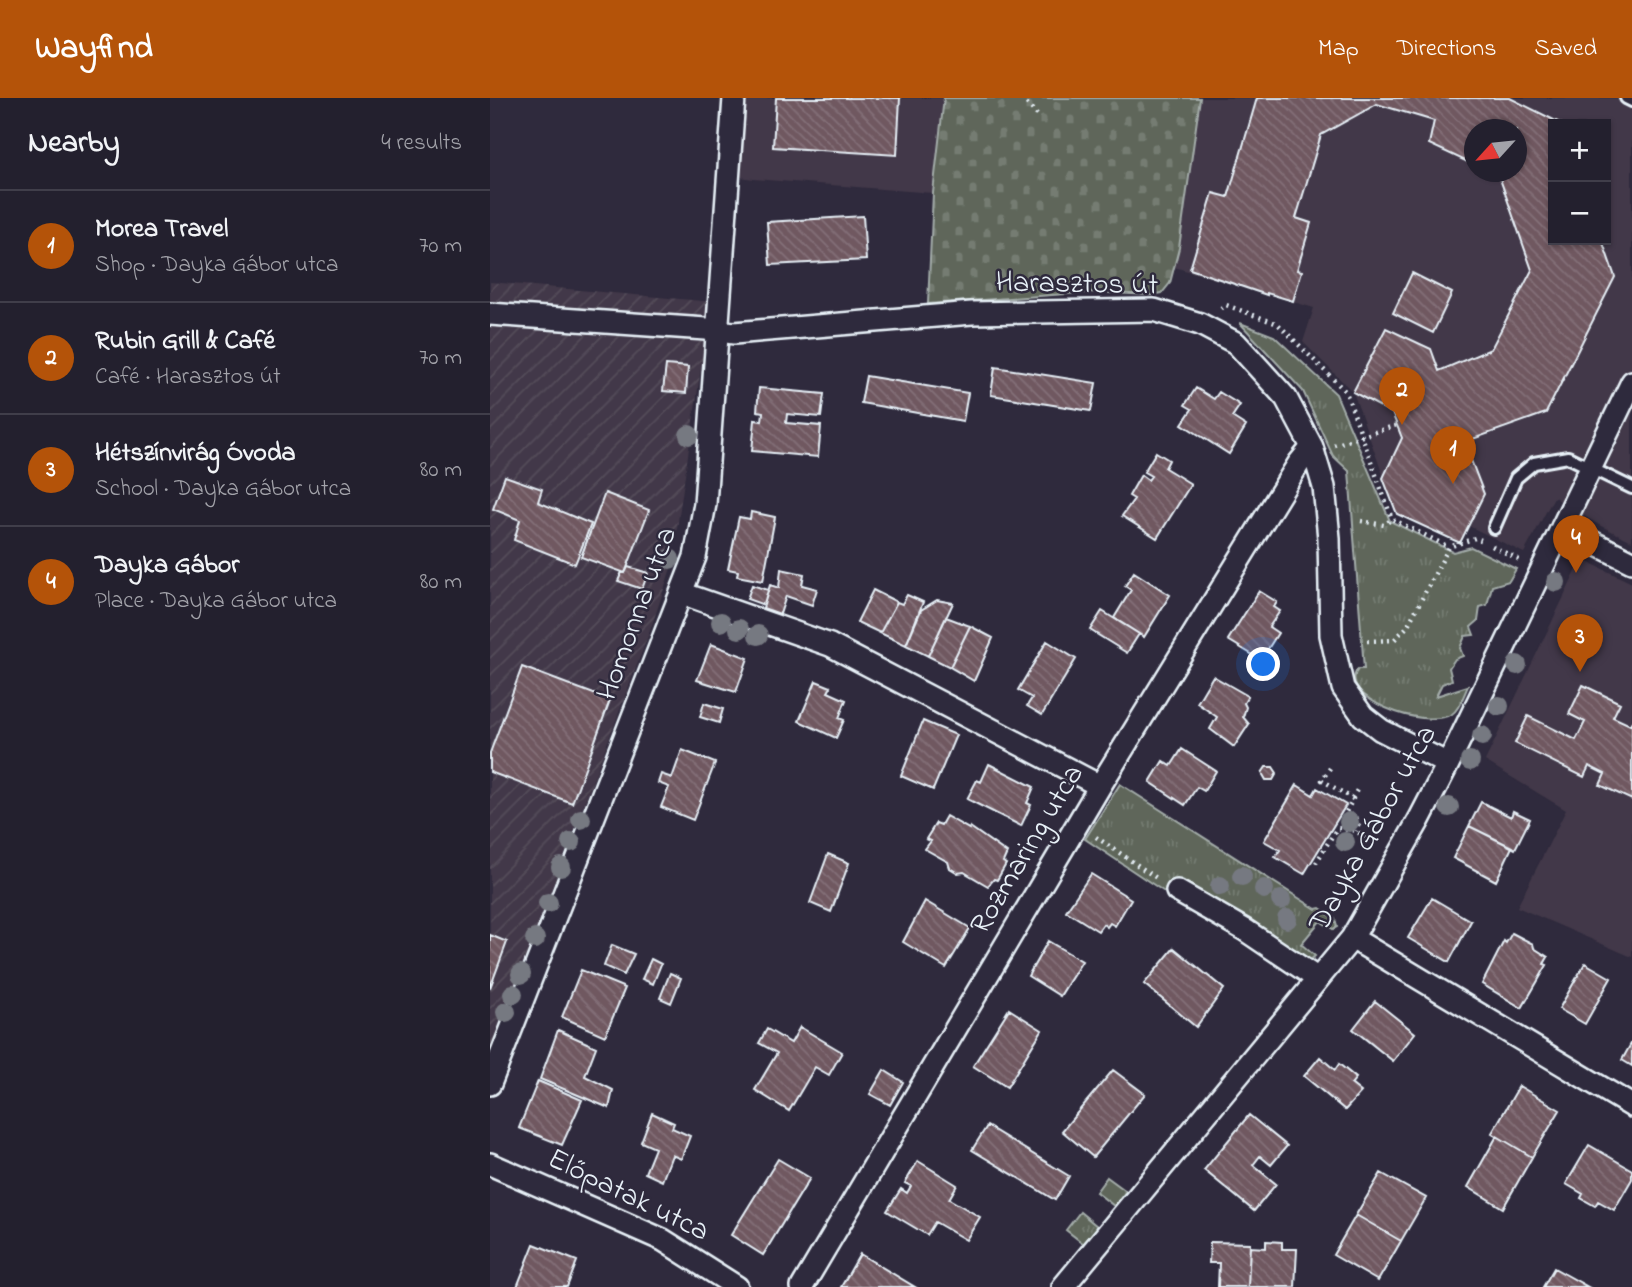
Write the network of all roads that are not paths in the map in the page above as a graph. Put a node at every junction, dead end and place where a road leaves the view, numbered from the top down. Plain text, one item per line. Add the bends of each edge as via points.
1 (734, 98) edge
2 (1626, 98) edge
3 (1632, 101) edge
4 (490, 314) edge
5 (718, 331) junction
6 (1632, 382) edge
7 (1312, 447) junction
8 (1590, 469) junction
9 (1632, 488) edge
10 (1562, 527) junction
11 (1494, 528) dead end
12 (1632, 562) edge
13 (681, 593) junction
14 (1448, 764) junction
15 (1100, 786) junction
16 (1177, 891) road end
17 (1352, 937) junction
18 (1318, 979) junction
19 (490, 1084) edge
20 (1632, 1106) edge
21 (490, 1164) edge
22 (737, 1287) edge
23 (802, 1287) edge
24 (1063, 1287) edge

1 - 5 street, Homonna utca
2 - 3 lane
4 - 5 street, Harasztos út
5 - 7 street, Harasztos út via 734,334 972,313 1154,310 1199,324 1236,343 1286,398
5 - 13 street, Homonna utca via 705,504 695,557
6 - 8 street, Dayka Gábor utca
7 - 14 street, Harasztos út via 1324,487 1331,635 1343,688 1363,716 1381,730
7 - 15 street, Rozmaring utca
8 - 9 lane
8 - 10 street, Dayka Gábor utca
8 - 11 lane via 1568,457 1534,463 1516,478
10 - 12 street
10 - 14 street, Dayka Gábor utca
13 - 15 street via 830,645
13 - 19 street, Homonna utca
14 - 17 street, Dayka Gábor utca
15 - 23 street, Rozmaring utca
16 - 18 street
17 - 18 street, Dayka Gábor utca
17 - 20 street
18 - 24 street, Dayka Gábor utca
21 - 22 street, Előpatak utca via 663,1240

